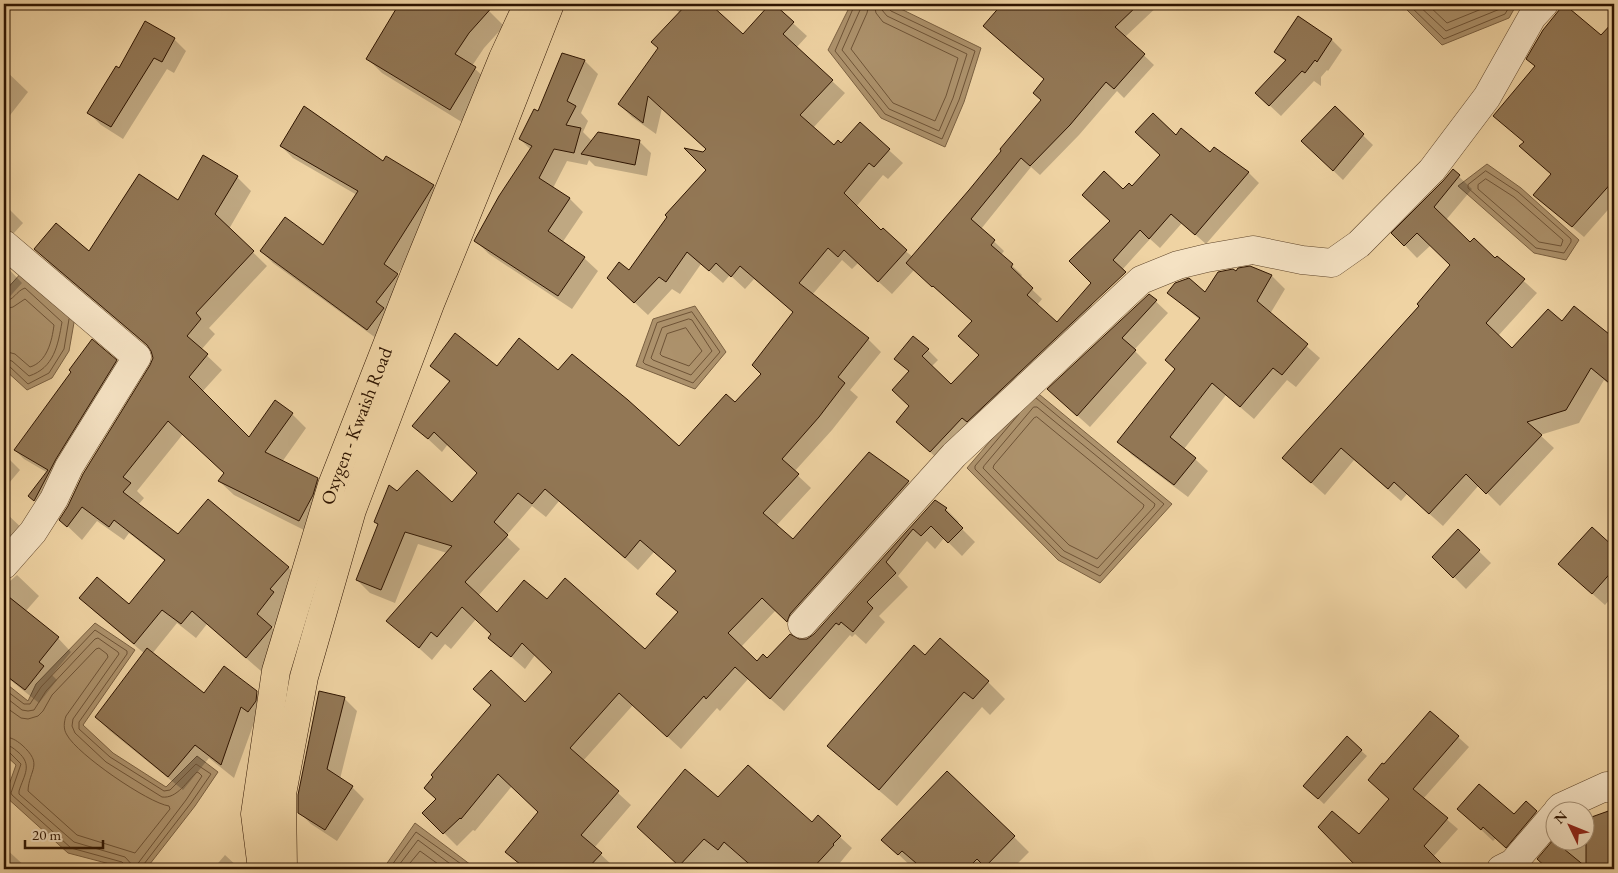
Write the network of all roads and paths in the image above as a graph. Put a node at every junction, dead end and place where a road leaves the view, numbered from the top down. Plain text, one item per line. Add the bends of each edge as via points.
1 (528, 4) edge
2 (550, 4) edge
3 (1544, 4) edge
4 (4, 244) edge
5 (4, 564) edge
6 (802, 624) dead end
7 (1614, 790) edge
8 (1575, 800) edge
9 (1546, 825) edge
10 (262, 869) edge
11 (283, 869) edge
12 (1502, 869) edge

1 - 10 main road, Oxygen - Kwaish Road via 414,276 332,485 276,671 254,814
2 - 11 main road, Oxygen - Kwaish Road via 352,510 304,677 282,794
3 - 6 street via 1532,18 1487,97 1465,128 1432,170 1360,244 1332,263 1254,250 1178,265 1141,280 954,454
4 - 5 street via 137,357 33,532
7 - 8 street via 1607,786
9 - 12 street via 1513,863

